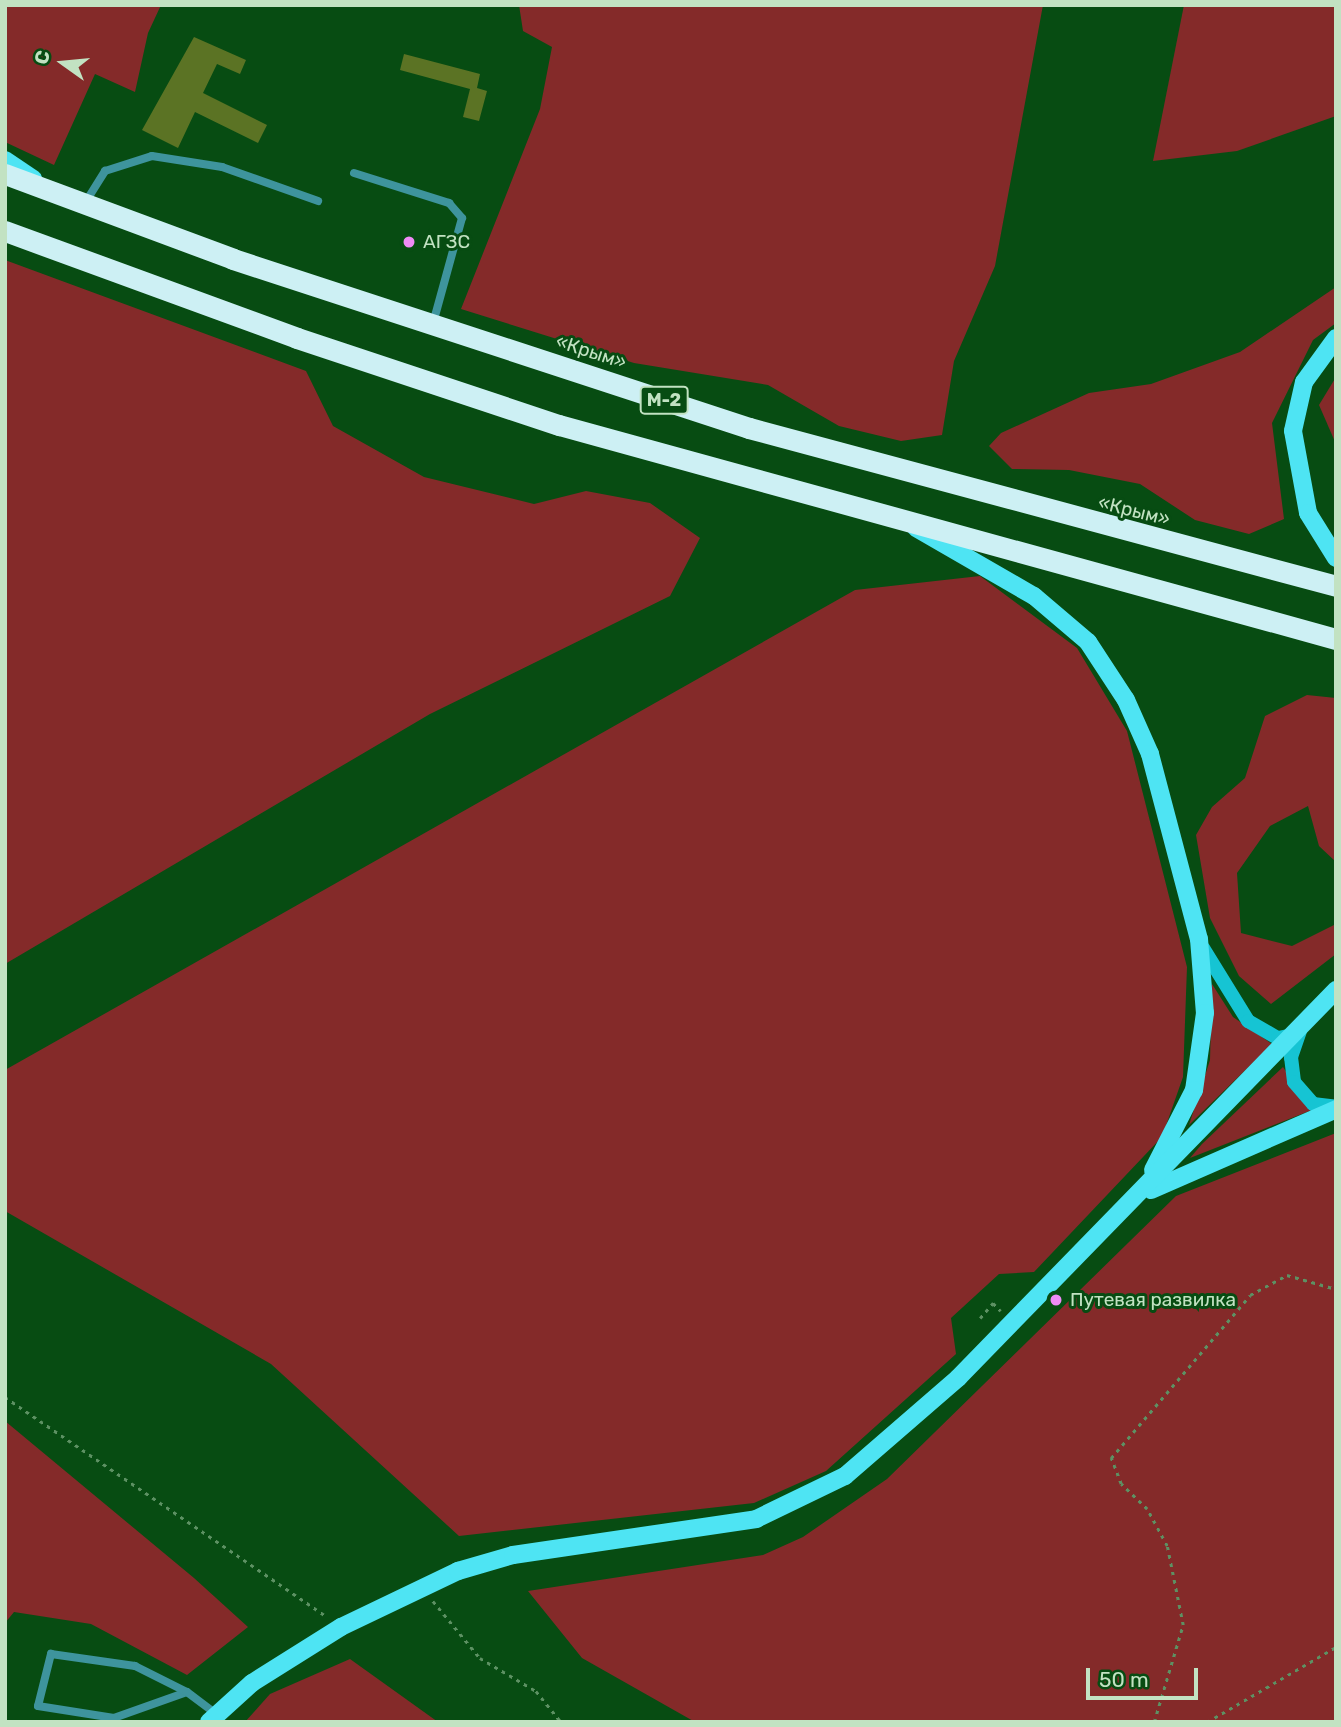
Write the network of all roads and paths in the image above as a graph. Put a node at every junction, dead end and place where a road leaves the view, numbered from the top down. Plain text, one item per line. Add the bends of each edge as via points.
1 (5, 160) edge
2 (354, 173) dead end
3 (5, 174) edge
4 (56, 196) junction
5 (318, 201) dead end
6 (84, 206) junction
7 (5, 231) edge
8 (432, 326) junction
9 (1336, 338) edge
10 (913, 526) junction
11 (1336, 558) edge
12 (1336, 586) edge
13 (1336, 639) edge
14 (1199, 939) junction
15 (1336, 990) edge
16 (1300, 1031) junction
17 (1336, 1108) edge
18 (1135, 1198) junction
19 (1336, 1289) edge
20 (5, 1396) edge
21 (421, 1587) junction
22 (341, 1627) junction
23 (1336, 1647) edge
24 (187, 1692) junction
25 (212, 1718) edge
26 (112, 1720) edge
27 (561, 1722) edge
28 (1154, 1722) edge
29 (1207, 1722) edge

1 - 4 main road
2 - 8 lane via 449,203 462,218
3 - 4 highway, «Крым» / М-2
4 - 6 highway, «Крым» / М-2
5 - 6 lane via 222,167 152,156 105,171
6 - 8 highway, «Крым» / М-2
7 - 10 highway via 559,425
8 - 12 highway, «Крым» / М-2 via 789,439
9 - 11 main road via 1304,382 1293,432 1308,513
10 - 13 highway
10 - 14 main road via 1051,609 1108,667 1158,776
14 - 16 street via 1220,986 1248,1021 1278,1038
14 - 18 main road via 1205,1013 1197,1077 1174,1135
15 - 16 main road
16 - 17 street via 1291,1058 1294,1082 1313,1104
16 - 18 main road
17 - 18 main road
18 - 21 main road via 911,1423 803,1501 717,1528 513,1555
19 - 28 path via 1287,1275 1250,1295 1111,1458 1121,1484 1147,1509 1167,1546 1183,1625
20 - 22 path
21 - 22 main road
21 - 27 path via 481,1658 536,1691
22 - 25 main road
23 - 29 path
24 - 25 lane
24 - 26 lane
24 - 26 lane via 135,1665 51,1654 38,1706

